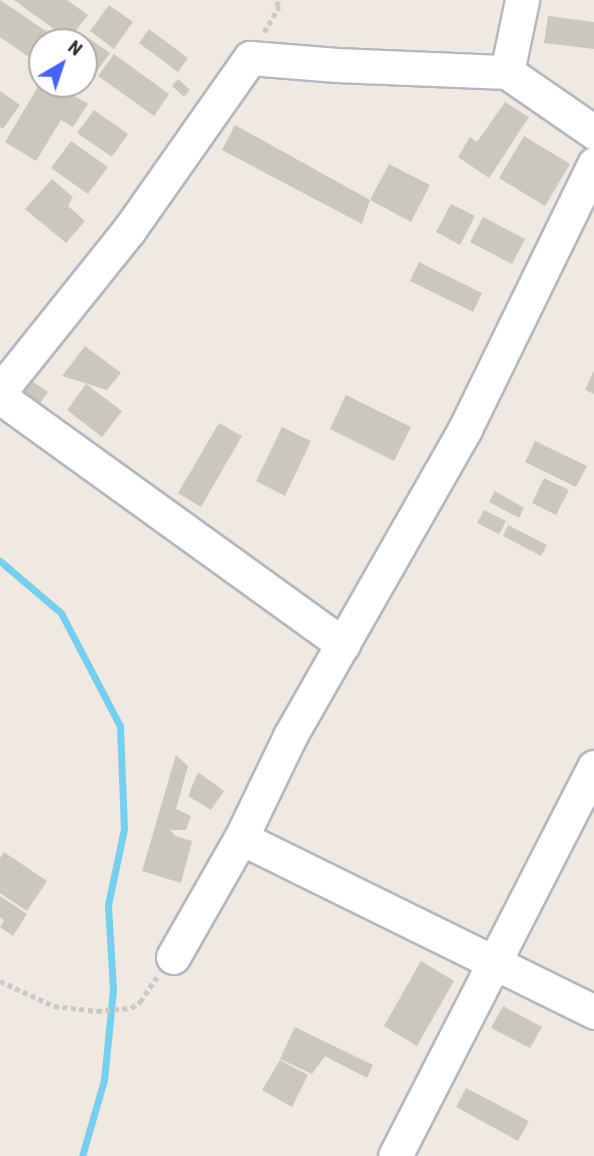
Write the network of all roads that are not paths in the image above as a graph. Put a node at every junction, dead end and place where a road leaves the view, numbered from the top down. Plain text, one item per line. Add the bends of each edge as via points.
1 (522, 0) edge
2 (507, 72) junction
3 (594, 132) edge
4 (594, 164) edge
5 (0, 391) edge
6 (0, 397) edge
7 (343, 644) junction
8 (594, 766) edge
9 (241, 838) junction
10 (173, 957) road end
11 (495, 965) junction
12 (594, 1013) edge
13 (395, 1156) edge

1 - 2 street
2 - 3 street
2 - 5 street via 250,58 129,230
4 - 7 street via 466,429
6 - 7 street
7 - 9 street via 290,736
8 - 11 street
9 - 10 street
9 - 11 street
11 - 12 street
11 - 13 street

